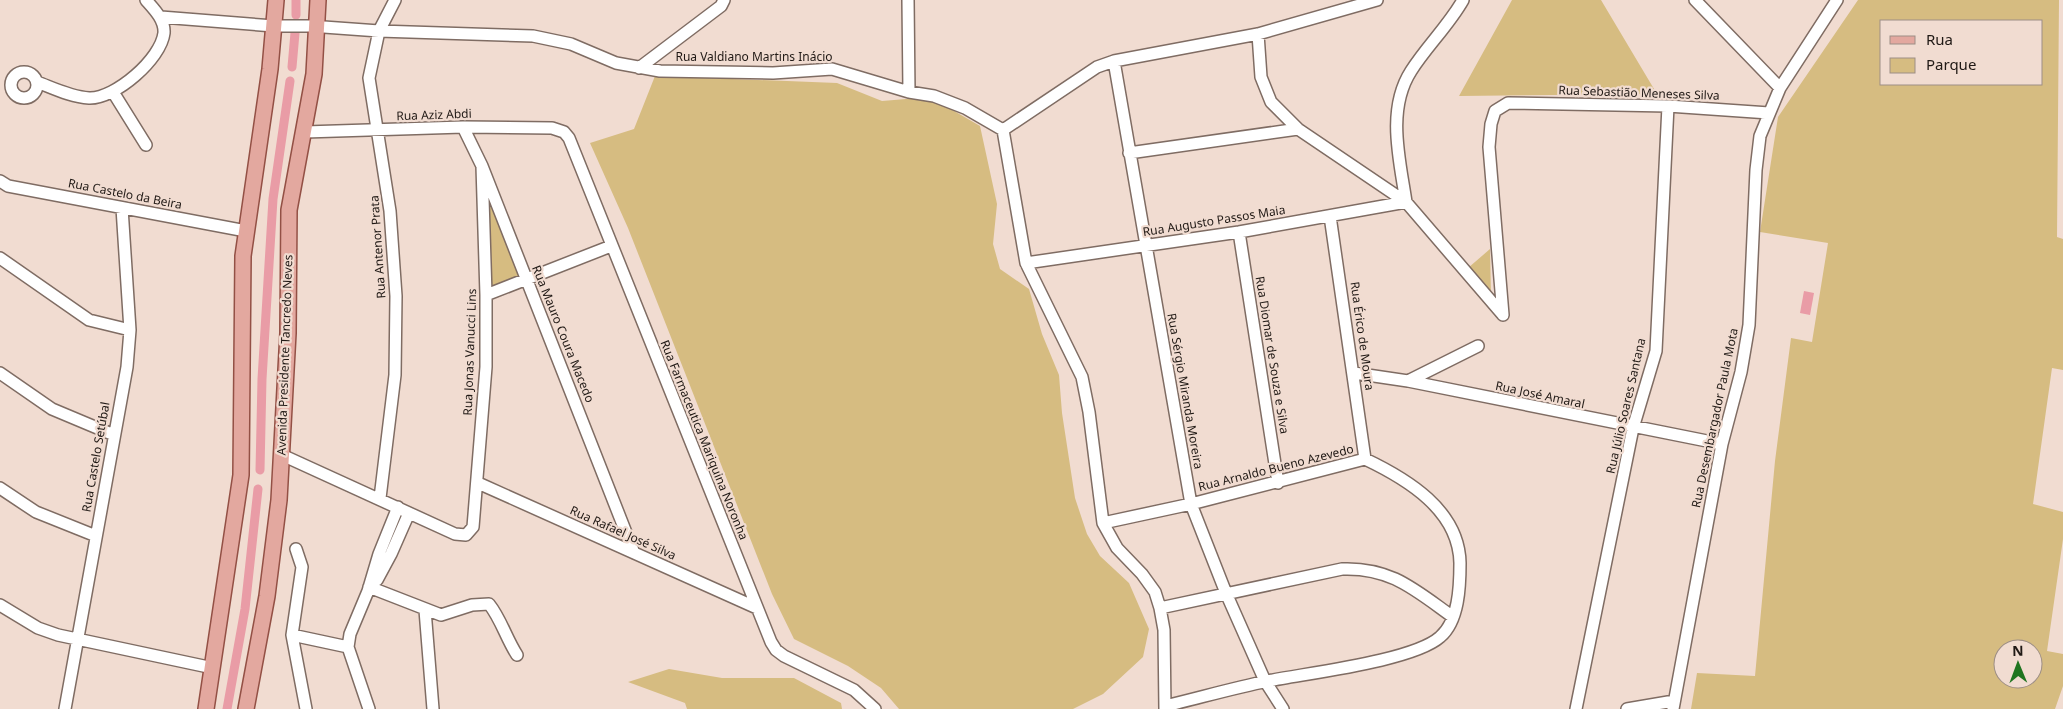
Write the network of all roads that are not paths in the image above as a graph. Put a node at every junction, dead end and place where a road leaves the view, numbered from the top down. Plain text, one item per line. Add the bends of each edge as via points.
1 (146, 0) edge
2 (276, 0) edge
3 (318, 0) edge
4 (395, 0) edge
5 (724, 0) edge
6 (908, 0) edge
7 (1377, 0) edge
8 (1463, 0) edge
9 (1695, 0) edge
10 (1837, 0) edge
11 (161, 18) junction
12 (280, 26) junction
13 (312, 26) junction
14 (379, 31) junction
15 (1258, 34) junction
16 (1114, 61) junction
17 (639, 68) junction
18 (37, 82) dead end
19 (1780, 88) junction
20 (113, 92) junction
21 (909, 92) junction
22 (1668, 106) junction
23 (1769, 113) junction
24 (463, 127) junction
25 (1298, 129) junction
26 (1003, 130) junction
27 (378, 131) junction
28 (305, 132) junction
29 (564, 132) joint
30 (146, 144) dead end
31 (1129, 153) junction
32 (482, 166) junction
33 (0, 181) edge
34 (1406, 202) junction
35 (122, 208) junction
36 (1330, 216) junction
37 (246, 231) junction
38 (1239, 232) junction
39 (611, 246) junction
40 (1146, 246) junction
41 (0, 258) edge
42 (1026, 263) junction
43 (526, 278) junction
44 (486, 294) junction
45 (130, 330) junction
46 (1478, 346) dead end
47 (0, 373) edge
48 (1354, 373) junction
49 (1408, 382) junction
50 (1633, 428) junction
51 (114, 435) junction
52 (1722, 444) junction
53 (282, 454) junction
54 (1365, 459) junction
55 (478, 482) junction
56 (1278, 482) junction
57 (0, 488) edge
58 (380, 498) junction
59 (1191, 504) junction
60 (403, 510) junction
61 (1102, 523) junction
62 (96, 536) junction
63 (296, 550) dead end
64 (634, 553) junction
65 (370, 589) junction
66 (1226, 593) junction
67 (0, 605) edge
68 (757, 608) junction
69 (1160, 608) junction
70 (425, 610) junction
71 (1453, 617) junction
72 (292, 635) junction
73 (78, 639) junction
74 (348, 648) junction
75 (516, 655) dead end
76 (213, 668) junction
77 (1266, 681) junction
78 (1674, 705) edge
79 (1165, 707) edge
80 (65, 709) edge
81 (206, 709) edge
82 (246, 709) edge
83 (306, 709) edge
84 (370, 709) edge
85 (434, 709) edge
86 (876, 709) edge
87 (1283, 709) edge
88 (1576, 709) edge
89 (1627, 709) edge

1 - 11 street
2 - 12 main road
3 - 13 main road, Avenida Presidente Tancredo Neves
4 - 14 street, Rua Antenor Prata
5 - 17 street
6 - 21 street
7 - 15 street
8 - 34 street via 1409,73 1401,94 1396,135
9 - 19 street
10 - 19 street, Rua Desembargador Paula Mota
11 - 12 street, Rua Valdiano Martins Inácio
11 - 20 street via 164,33 155,55
12 - 13 street, Rua Valdiano Martins Inácio
12 - 37 main road
13 - 14 street, Rua Valdiano Martins Inácio
13 - 28 main road, Avenida Presidente Tancredo Neves via 314,74
14 - 17 street, Rua Valdiano Martins Inácio via 542,37
14 - 27 street, Rua Antenor Prata via 368,78
15 - 16 street
15 - 25 street via 1261,77 1271,102
16 - 26 street via 1097,67
16 - 31 street, Rua Sérgio Miranda Moreira
17 - 21 street, Rua Valdiano Martins Inácio via 773,73 832,69
18 - 20 street via 89,98
19 - 23 street, Rua Desembargador Paula Mota
20 - 30 street
21 - 26 street, Rua Valdiano Martins Inácio via 934,96 965,108
22 - 23 street, Rua Sebastião Meneses Silva
22 - 34 street, Rua Sebastião Meneses Silva via 1508,103 1495,111 1489,147 1503,315
22 - 50 street, Rua Júlio Soares Santana via 1656,351
23 - 52 street, Rua Desembargador Paula Mota via 1760,136 1756,170 1749,325 1741,372
24 - 27 street, Rua Aziz Abdi
24 - 29 street, Rua Aziz Abdi via 552,128
24 - 32 street, Rua Mauro Coura Macedo
25 - 31 street
25 - 34 street
26 - 42 street
27 - 28 street, Rua Aziz Abdi
27 - 58 street, Rua Antenor Prata via 390,211 396,296 395,375
28 - 53 main road, Avenida Presidente Tancredo Neves via 289,210 288,333
29 - 39 street, Rua Farmaceutica Mariquina Noronha
31 - 40 street, Rua Sérgio Miranda Moreira
32 - 43 street, Rua Mauro Coura Macedo
32 - 44 street, Rua Jonas Vanucci Lins
33 - 35 street, Rua Castelo da Beira via 8,186
34 - 36 street, Rua Augusto Passos Maia
35 - 37 street, Rua Castelo da Beira
35 - 45 street, Rua Castelo Setúbal
36 - 38 street, Rua Augusto Passos Maia
36 - 48 street, Rua Érico de Moura
37 - 76 main road via 242,256 241,475
38 - 40 street, Rua Augusto Passos Maia
38 - 56 street, Rua Diomar de Souza e Silva
39 - 43 street
39 - 68 street, Rua Farmaceutica Mariquina Noronha
40 - 42 street, Rua Augusto Passos Maia
40 - 59 street, Rua Sérgio Miranda Moreira
41 - 45 street via 89,320
42 - 61 street via 1082,377
43 - 44 street
43 - 64 street, Rua Mauro Coura Macedo
44 - 55 street, Rua Jonas Vanucci Lins via 486,367
45 - 51 street, Rua Castelo Setúbal via 127,367
46 - 49 street
47 - 51 street via 52,409
48 - 49 street, Rua José Amaral
48 - 54 street, Rua Érico de Moura
49 - 50 street, Rua José Amaral
50 - 52 street, Rua José Amaral
50 - 88 street, Rua Júlio Soares Santana
51 - 62 street, Rua Castelo Setúbal
52 - 78 street, Rua Desembargador Paula Mota
53 - 58 street
53 - 82 main road, Avenida Presidente Tancredo Neves via 267,596
54 - 56 street, Rua Arnaldo Bueno Azevedo
54 - 71 street, Rua Arnaldo Bueno Azevedo via 1410,484 1431,501 1452,528 1460,564
55 - 60 street, Rua Jonas Vanucci Lins via 473,527 466,535 456,534
55 - 64 street, Rua Rafael José Silva
56 - 59 street, Rua Arnaldo Bueno Azevedo
57 - 62 street via 36,512
58 - 60 street
59 - 61 street, Rua Arnaldo Bueno Azevedo
59 - 66 street, Rua Sérgio Miranda Moreira
60 - 65 street via 391,554
61 - 69 street via 1117,548 1155,592
62 - 73 street, Rua Castelo Setúbal
63 - 72 street via 302,567
64 - 68 street, Rua Rafael José Silva
65 - 70 street
65 - 74 street via 350,634
66 - 69 street
66 - 71 street via 1342,570 1370,570 1390,576
66 - 77 street, Rua Sérgio Miranda Moreira
67 - 73 street via 38,628
68 - 86 street, Rua Farmaceutica Mariquina Noronha via 776,650 854,690
69 - 79 street via 1164,630
70 - 75 street via 441,615 472,605 489,604 498,615
70 - 85 street
71 - 77 street, Rua Arnaldo Bueno Azevedo via 1440,637 1419,650
72 - 74 street
72 - 83 street
73 - 76 street
73 - 80 street, Rua Castelo Setúbal
74 - 84 street
76 - 81 main road
77 - 79 street, Rua Arnaldo Bueno Azevedo
77 - 87 street, Rua Sérgio Miranda Moreira
78 - 89 street

